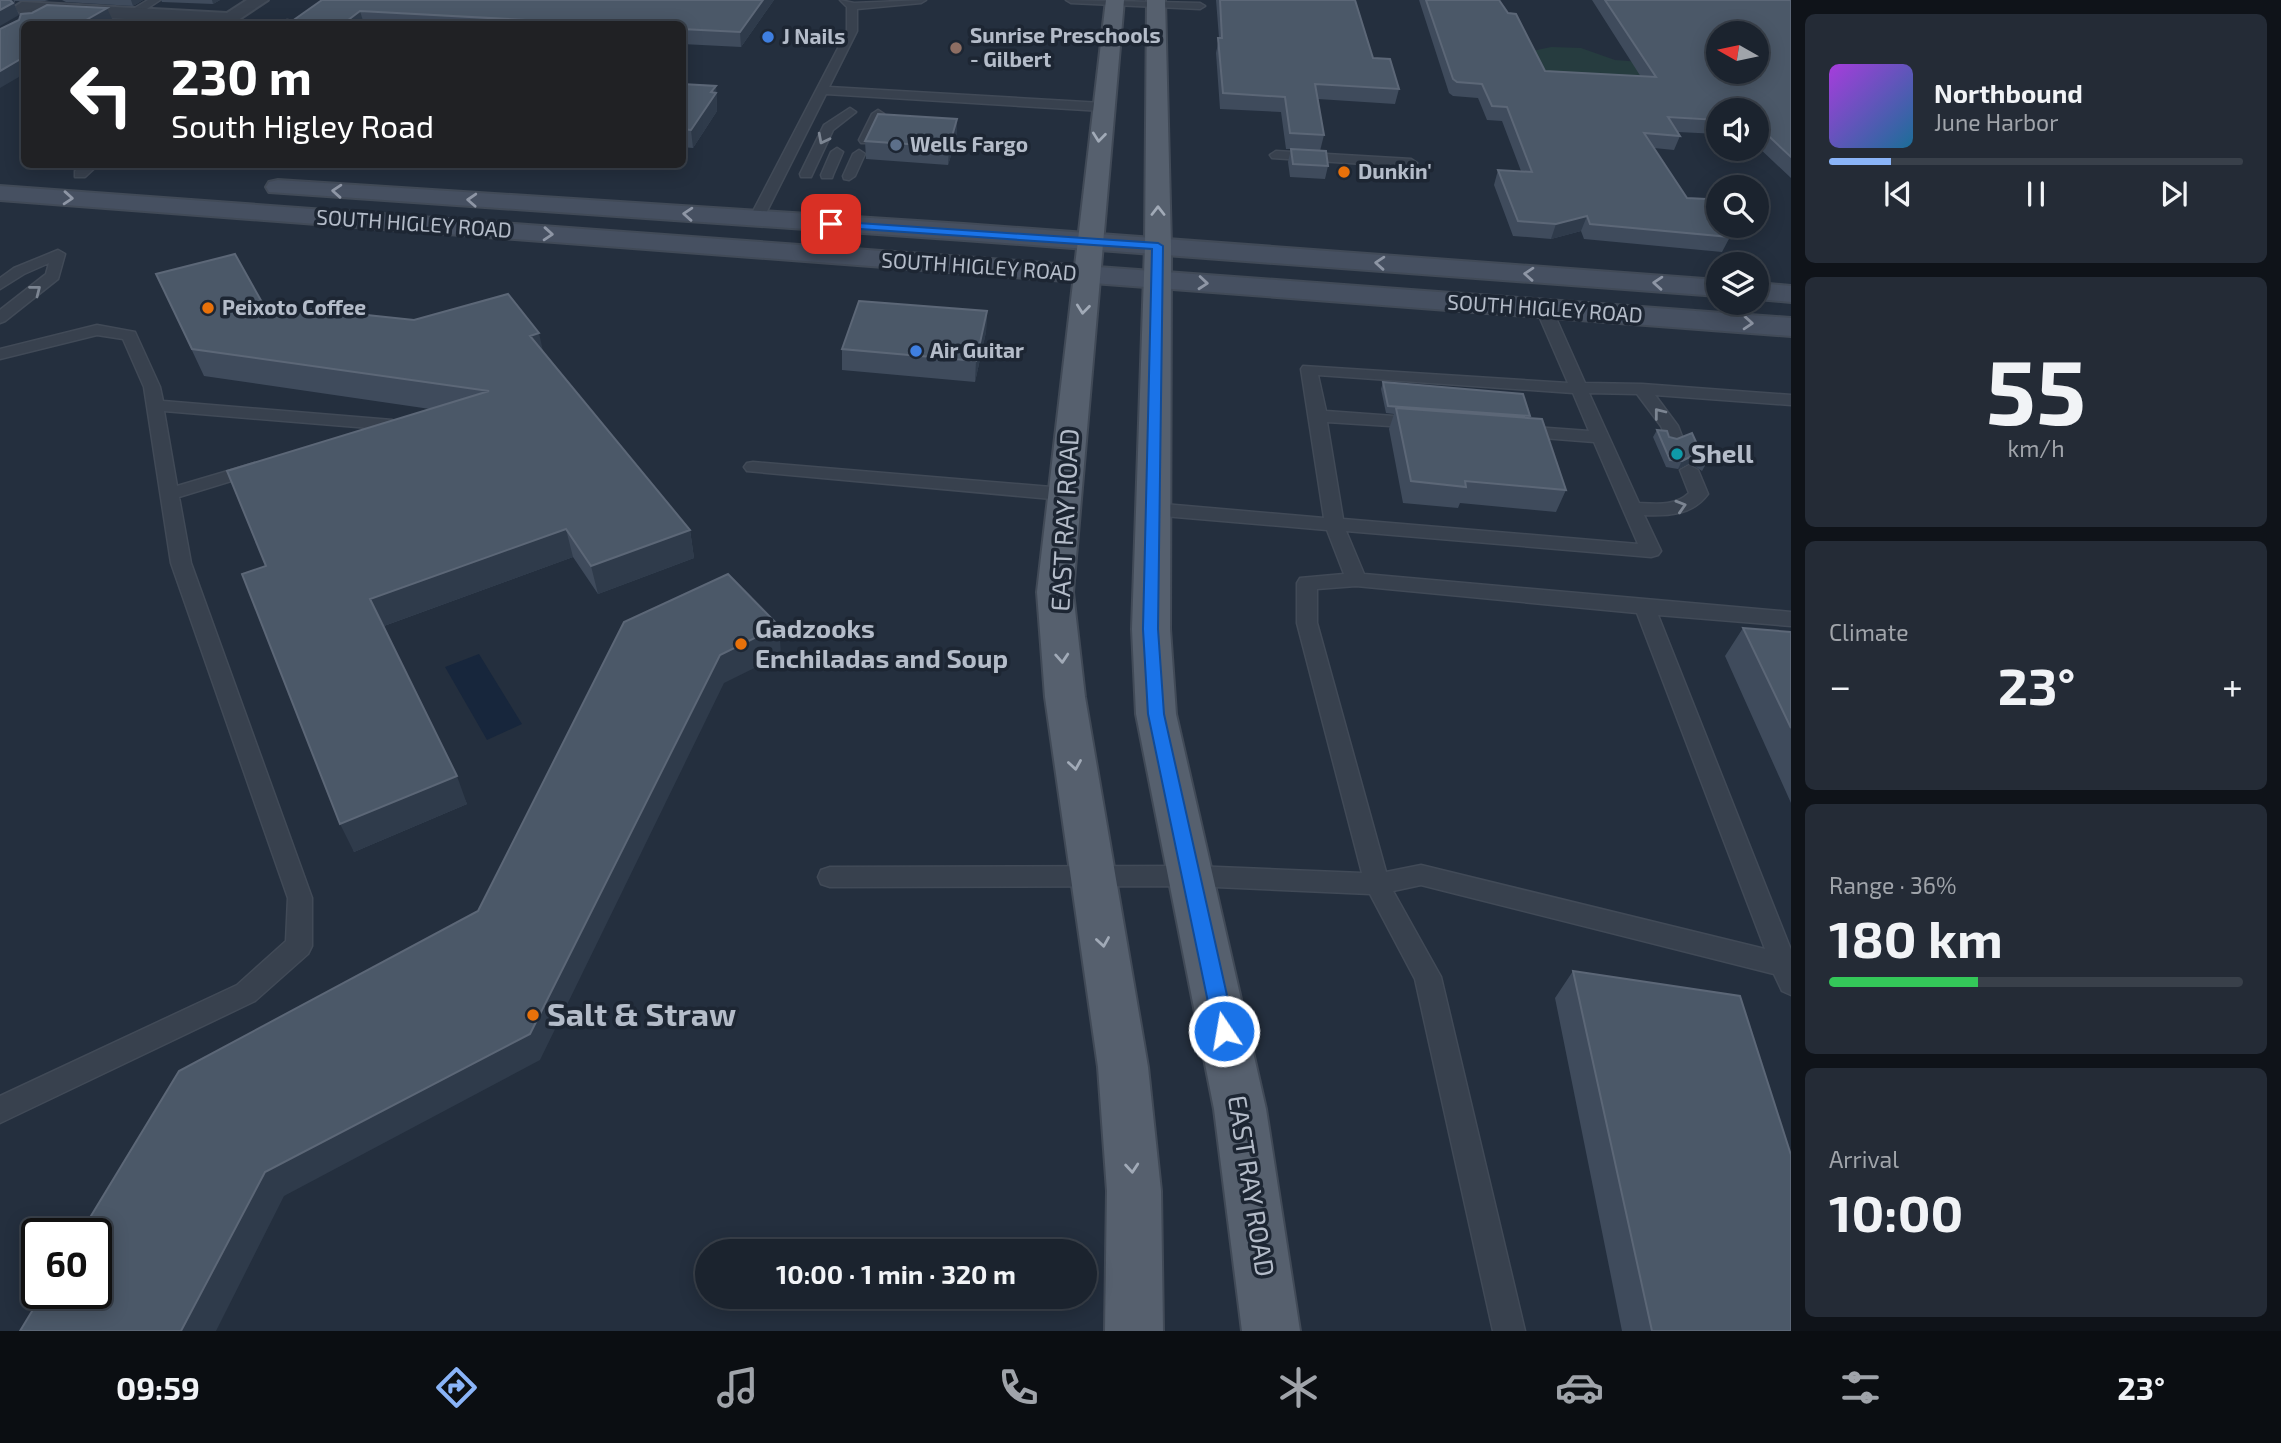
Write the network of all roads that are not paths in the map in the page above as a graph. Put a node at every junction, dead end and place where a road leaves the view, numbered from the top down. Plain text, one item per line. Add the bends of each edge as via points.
1 (155, 0) edge
2 (259, 0) edge
3 (921, 0) edge
4 (1071, 0) edge
5 (1114, 1) edge
6 (1156, 2) edge
7 (848, 3) edge
8 (43, 4) edge
9 (1200, 6) dead end
10 (132, 14) junction
11 (6, 25) edge
12 (822, 90) junction
13 (1102, 107) junction
14 (862, 113) junction
15 (1276, 155) dead end
16 (1410, 163) dead end
17 (86, 169) edge
18 (53, 172) dead end
19 (806, 174) dead end
20 (118, 176) dead end
21 (838, 176) joint
22 (261, 186) dead end
23 (0, 193) edge
24 (406, 196) junction
25 (756, 219) junction
26 (382, 222) junction
27 (1089, 241) junction
28 (1157, 263) junction
29 (1086, 274) junction
30 (0, 285) edge
31 (1706, 287) edge
32 (1769, 292) edge
33 (1791, 294) edge
34 (1544, 309) junction
35 (2, 315) edge
36 (1791, 327) edge
37 (0, 354) edge
38 (1579, 386) junction
39 (1642, 389) junction
40 (1426, 393) junction
41 (1358, 395) junction
42 (1395, 398) junction
43 (1791, 400) edge
44 (155, 405) junction
45 (1541, 410) junction
46 (1318, 415) junction
47 (1505, 427) edge
48 (353, 437) edge
49 (1601, 437) junction
50 (1674, 439) edge
51 (275, 462) edge
52 (753, 467) dead end
53 (1689, 470) edge
54 (171, 494) junction
55 (1063, 494) junction
56 (1152, 509) junction
57 (1632, 509) junction
58 (1335, 526) junction
59 (1356, 580) junction
60 (1644, 607) junction
61 (1791, 619) edge
62 (1092, 875) junction
63 (1193, 876) junction
64 (830, 877) dead end
65 (1377, 884) junction
66 (1787, 974) edge
67 (0, 1110) edge
68 (1134, 1331) edge
69 (1271, 1331) edge
70 (1509, 1331) edge

1 - 10 lane
2 - 10 street via 231,19
3 - 7 lane
4 - 5 lane
5 - 6 lane
5 - 13 main road, EAST RAY ROAD
6 - 9 lane
28 -> 6 main road, EAST RAY ROAD
7 - 12 lane via 852,31
8 - 10 street
8 - 11 street
8 - 11 street
12 - 13 lane
12 - 25 lane
13 -> 27 main road, EAST RAY ROAD
14 - 14 lane via 856,136
14 -> 19 lane via 828,128
15 - 16 lane
17 - 18 main road
17 - 20 main road
21 - 21 lane via 848,153
24 -> 22 main road, SOUTH HIGLEY ROAD
23 -> 26 main road, SOUTH HIGLEY ROAD
25 -> 24 main road, SOUTH HIGLEY ROAD
24 - 26 main road
25 - 27 main road, SOUTH HIGLEY ROAD
26 -> 29 main road, SOUTH HIGLEY ROAD
27 - 28 main road, SOUTH HIGLEY ROAD
27 - 29 main road, EAST RAY ROAD
28 - 29 main road, SOUTH HIGLEY ROAD
31 -> 28 main road, SOUTH HIGLEY ROAD
28 -> 34 main road, SOUTH HIGLEY ROAD
28 - 56 main road, EAST RAY ROAD
29 -> 55 main road, EAST RAY ROAD
35 -> 30 lane via 53,276 58,254
32 - 33 main road
34 -> 36 main road, SOUTH HIGLEY ROAD
34 - 38 lane
37 - 44 lane via 97,330 129,334 149,377
38 - 39 lane
38 - 45 lane
38 - 49 lane
39 - 43 lane
50 -> 39 lane
40 - 42 lane
40 - 42 lane via 1435,425
40 - 45 lane via 1461,388 1496,391
41 - 42 lane
41 - 42 lane
41 - 46 lane
41 - 46 lane via 1309,369
44 - 48 lane via 391,425
44 - 54 lane
45 - 47 lane
45 - 49 lane
46 - 58 lane
49 - 57 lane
51 - 54 lane
52 - 55 lane
57 -> 53 lane via 1690,505 1699,494
54 - 67 lane via 181,563 195,610 300,898 299,946 246,993
55 -> 62 main road, EAST RAY ROAD via 1055,592 1065,698
56 - 58 lane
56 - 63 main road, EAST RAY ROAD via 1156,714
57 - 58 lane via 1651,551
58 - 59 lane
59 - 60 lane
59 - 65 lane via 1307,583 1307,623
60 - 61 lane
60 - 66 lane
62 - 63 lane
62 - 64 lane
62 -> 68 main road, EAST RAY ROAD via 1127,1108 1134,1191
63 - 65 lane
63 - 69 main road, EAST RAY ROAD via 1240,1109
65 - 66 lane via 1421,875
65 - 70 lane via 1428,977

